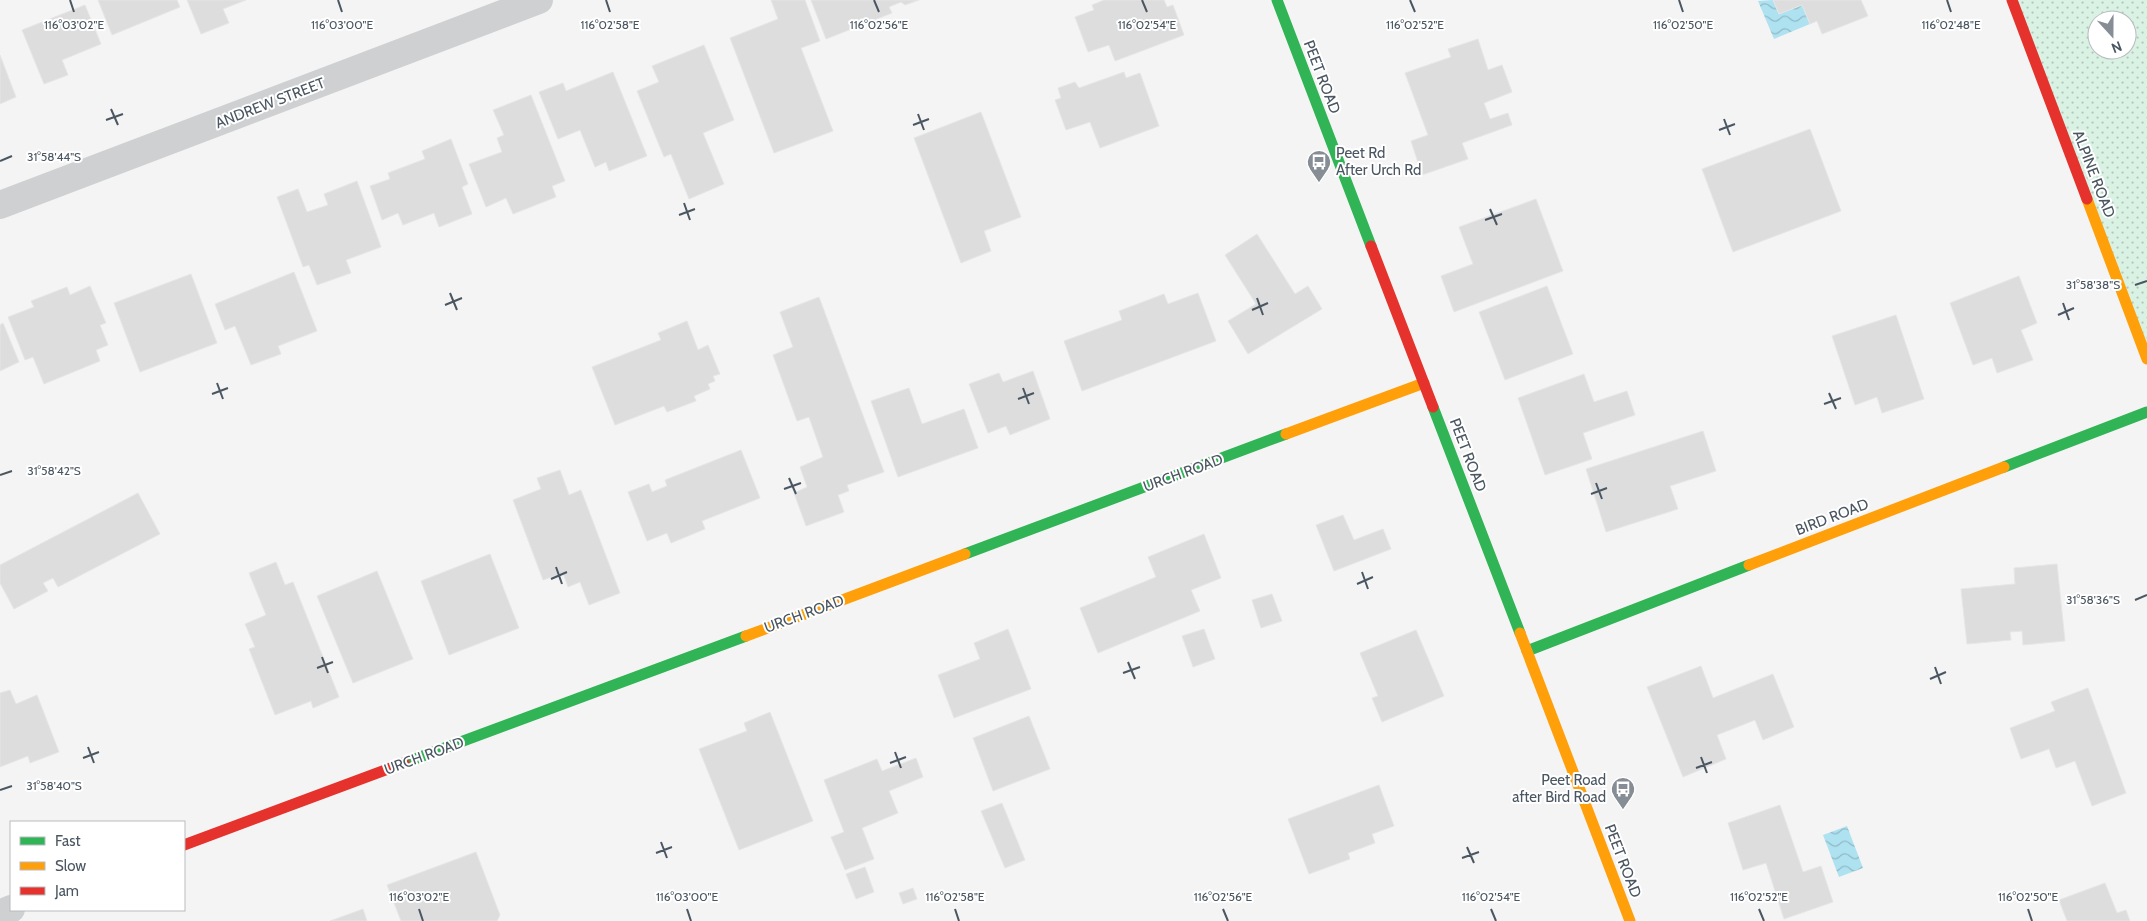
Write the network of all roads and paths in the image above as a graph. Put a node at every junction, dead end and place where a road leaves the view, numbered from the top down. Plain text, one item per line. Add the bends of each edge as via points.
1 (539, 0) edge
2 (1277, 0) edge
3 (2012, 0) edge
4 (0, 205) edge
5 (2147, 359) edge
6 (1424, 383) junction
7 (2147, 412) edge
8 (1528, 651) junction
9 (185, 845) edge
10 (1630, 921) edge

1 - 4 street, ANDREW STREET
2 - 6 street, PEET ROAD
3 - 5 street, ALPINE ROAD
6 - 8 street, PEET ROAD
6 - 9 street, URCH ROAD
7 - 8 street, BIRD ROAD
8 - 10 street, PEET ROAD

